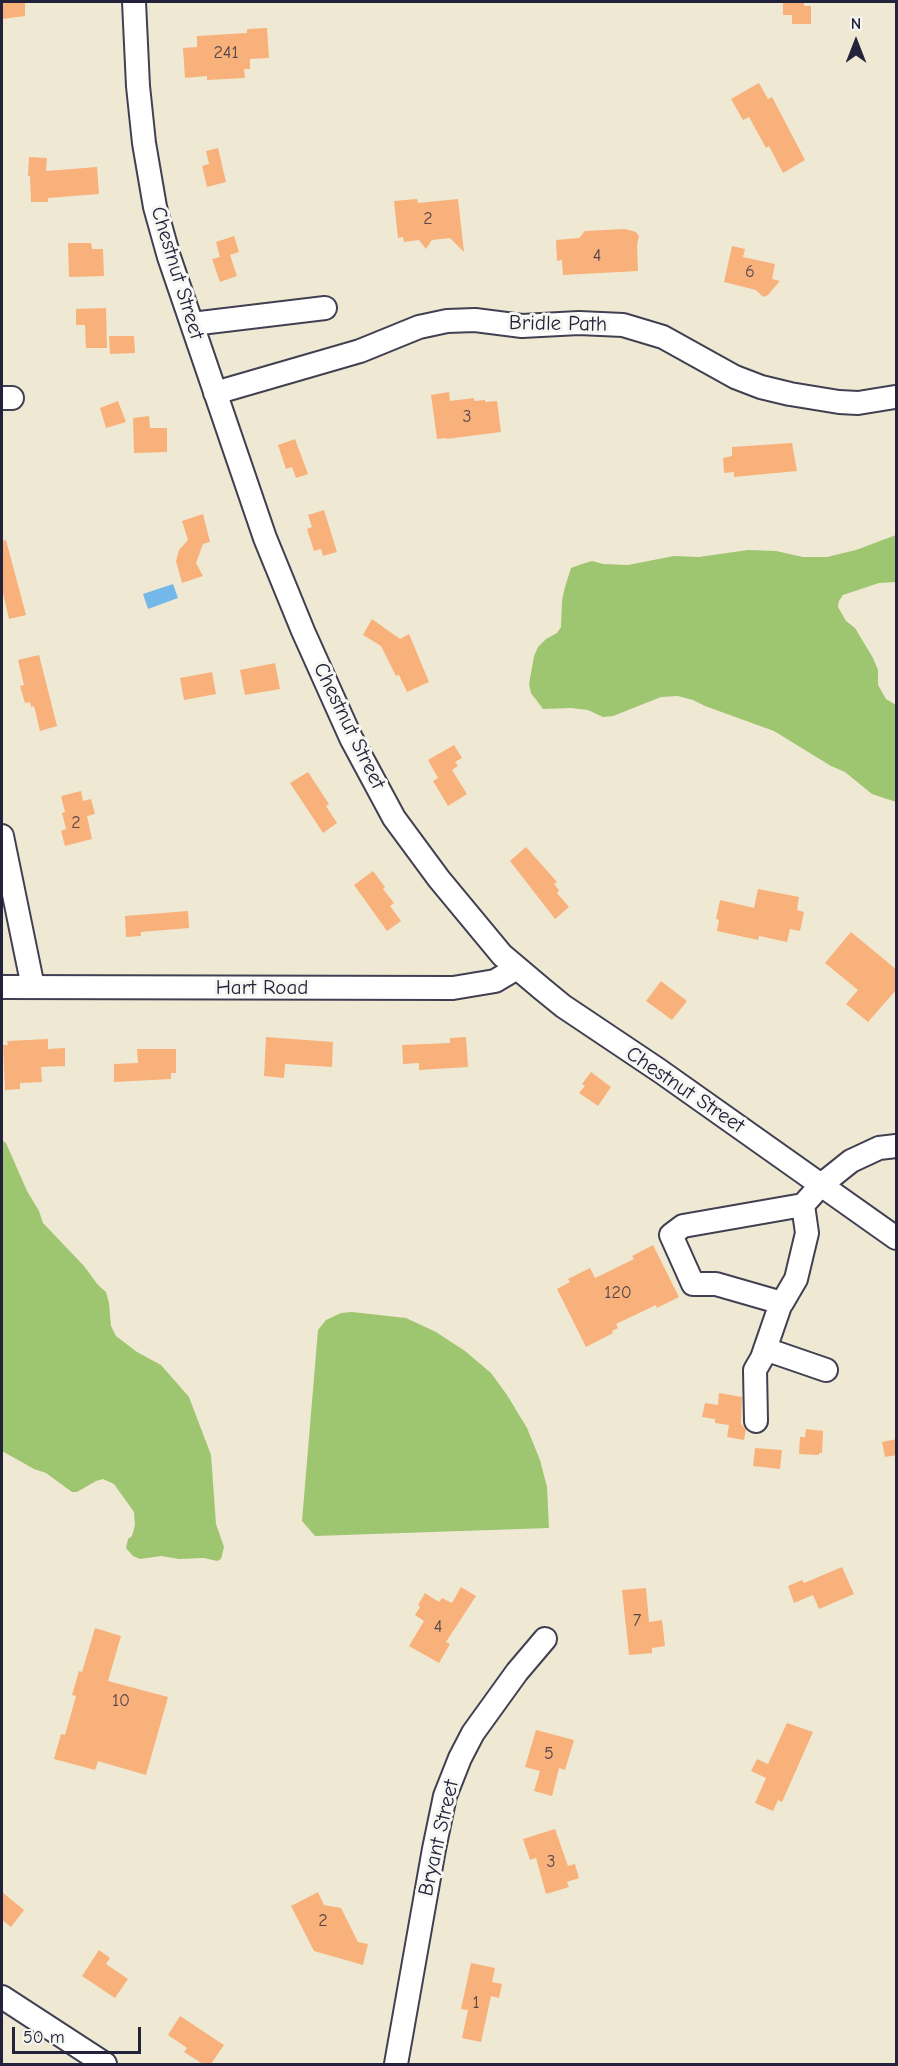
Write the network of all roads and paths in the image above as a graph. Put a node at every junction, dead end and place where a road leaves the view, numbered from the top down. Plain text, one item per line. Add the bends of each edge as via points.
1 (134, 2) edge
2 (325, 308) dead end
3 (192, 324) junction
4 (215, 393) junction
5 (895, 397) edge
6 (2, 836) edge
7 (517, 968) junction
8 (2, 987) edge
9 (33, 987) junction
10 (897, 1146) edge
11 (821, 1185) junction
12 (803, 1206) junction
13 (896, 1237) edge
14 (781, 1303) junction
15 (765, 1349) junction
16 (826, 1370) dead end
17 (756, 1421) dead end
18 (545, 1639) dead end
19 (2, 1996) edge
20 (105, 2064) edge
21 (396, 2064) edge

1 - 3 street, Chestnut Street via 139,105 151,186 160,228
2 - 3 street
3 - 4 street, Chestnut Street
4 - 5 street, Bridle Path via 360,351 420,327 475,320 522,326 623,326 663,337 761,387 839,402
4 - 7 street, Chestnut Street via 265,538 351,738 394,818 439,879
6 - 9 street
7 - 9 street, Hart Road via 495,981 453,988
7 - 11 street, Chestnut Street via 563,1006
8 - 9 street, Hart Road
10 - 11 street via 879,1148 851,1161
11 - 12 street
11 - 13 street, Chestnut Street
12 - 14 street via 807,1233 796,1279
12 - 14 street via 683,1226 671,1235 693,1284 716,1284
14 - 15 street
15 - 16 street
15 - 17 street via 754,1370
18 - 21 street, Bryant Street via 473,1733 445,1796
19 - 20 street

